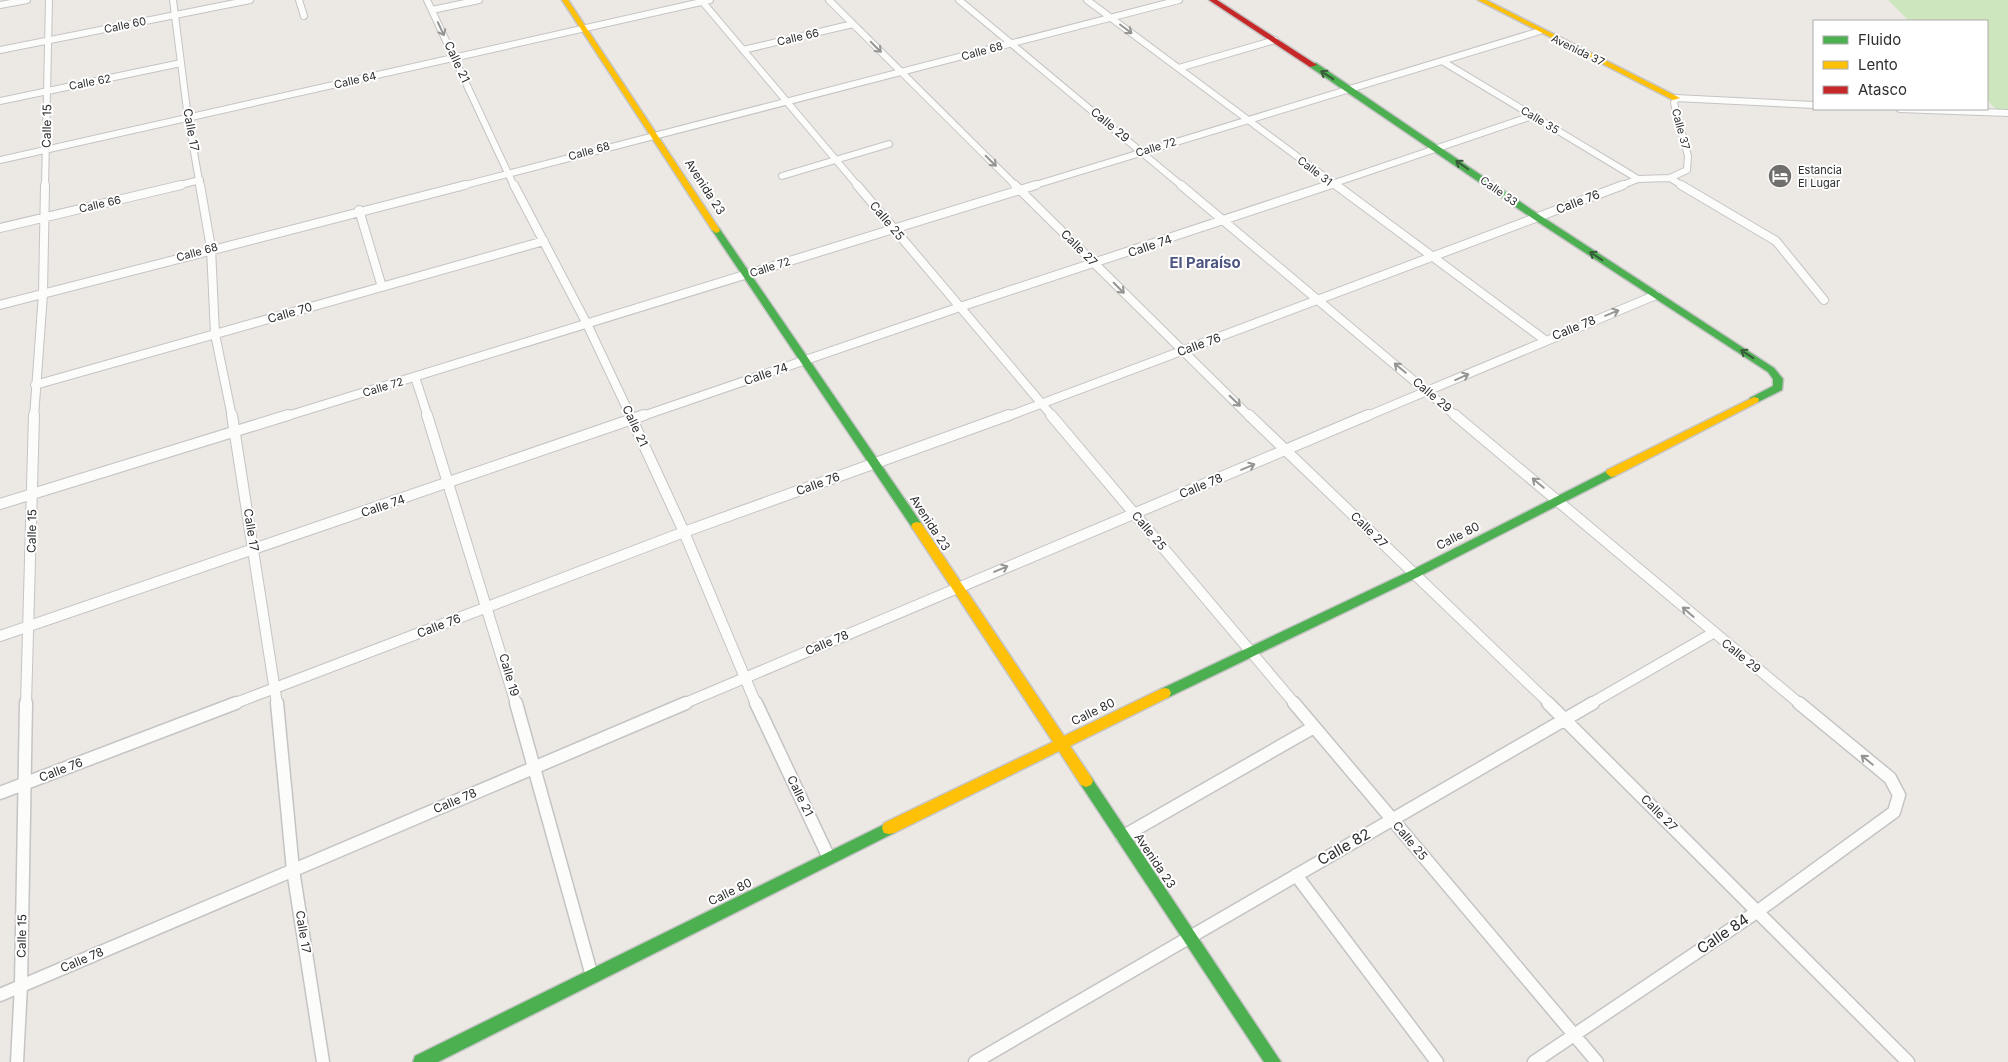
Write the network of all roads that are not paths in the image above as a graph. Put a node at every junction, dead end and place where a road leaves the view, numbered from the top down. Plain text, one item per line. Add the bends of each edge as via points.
1 (27, 0) edge
2 (49, 0) edge
3 (173, 0) edge
4 (250, 0) edge
5 (299, 0) edge
6 (427, 0) edge
7 (479, 0) edge
8 (565, 0) edge
9 (829, 0) edge
10 (959, 0) edge
11 (1087, 0) edge
12 (1179, 0) edge
13 (1212, 0) edge
14 (1481, 0) edge
15 (704, 1) edge
16 (0, 5) edge
17 (432, 10) junction
18 (175, 15) junction
19 (304, 16) dead end
20 (1111, 18) junction
21 (853, 24) junction
22 (584, 29) junction
23 (1540, 31) junction
24 (1275, 40) junction
25 (48, 41) junction
26 (1011, 43) junction
27 (0, 50) edge
28 (743, 50) junction
29 (454, 58) junction
30 (1442, 61) junction
31 (181, 64) junction
32 (1179, 68) junction
33 (902, 72) junction
34 (1349, 89) junction
35 (47, 91) junction
36 (1676, 98) junction
37 (0, 100) edge
38 (786, 100) junction
39 (1813, 105) edge
40 (1927, 110) edge
41 (2008, 113) edge
42 (1532, 116) junction
43 (188, 118) junction
44 (1246, 120) junction
45 (655, 134) junction
46 (889, 144) dead end
47 (1437, 148) junction
48 (47, 150) junction
49 (1142, 152) junction
50 (0, 160) edge
51 (836, 160) junction
52 (507, 172) junction
53 (782, 176) dead end
54 (1670, 178) junction
55 (1638, 179) junction
56 (200, 180) junction
57 (1332, 184) junction
58 (1019, 189) junction
59 (359, 210) junction
60 (43, 217) junction
61 (1538, 218) junction
62 (1224, 220) junction
63 (892, 227) junction
64 (0, 228) edge
65 (544, 241) junction
66 (211, 248) junction
67 (1433, 256) junction
68 (1095, 264) junction
69 (745, 275) junction
70 (382, 287) junction
71 (43, 294) junction
72 (1656, 295) junction
73 (1318, 300) junction
74 (1824, 300) dead end
75 (0, 305) edge
76 (960, 307) junction
77 (588, 324) junction
78 (215, 334) junction
79 (1545, 340) junction
80 (1182, 351) junction
81 (803, 361) junction
82 (416, 377) junction
83 (35, 385) junction
84 (1778, 388) joint
85 (1428, 392) junction
86 (1041, 404) junction
87 (633, 420) junction
88 (235, 432) junction
89 (1287, 450) junction
90 (875, 463) junction
91 (450, 483) junction
92 (33, 494) junction
93 (1558, 501) junction
94 (0, 504) edge
95 (1134, 514) junction
96 (684, 532) junction
97 (254, 550) junction
98 (1414, 574) junction
99 (956, 588) junction
100 (489, 607) junction
101 (30, 626) junction
102 (1713, 633) junction
103 (0, 636) edge
104 (1250, 652) junction
105 (744, 678) junction
106 (276, 689) junction
107 (1565, 719) junction
108 (1314, 727) junction
109 (1060, 744) junction
110 (536, 767) junction
111 (24, 784) junction
112 (0, 793) edge
113 (1899, 795) joint
114 (1392, 820) junction
115 (1122, 837) junction
116 (830, 858) junction
117 (293, 870) junction
118 (1296, 876) junction
119 (1758, 911) junction
120 (1189, 937) junction
121 (592, 976) junction
122 (21, 985) junction
123 (0, 994) edge
124 (1574, 1034) junction
125 (17, 1062) edge
126 (323, 1062) edge
127 (421, 1062) edge
128 (975, 1062) edge
129 (1273, 1062) edge
130 (1437, 1062) edge
131 (1534, 1062) edge
132 (1597, 1062) edge
133 (1908, 1062) edge

1 - 16 street
2 - 25 street, Calle 15
3 - 18 street, Calle 17
4 - 18 street, Calle 60
5 - 19 street
6 - 17 street, Calle 21
7 - 17 street
8 - 22 street, Avenida 23
9 - 21 street, Calle 27
10 - 26 street, Calle 29
11 - 20 street, Calle 31
12 - 20 street, Calle 68
13 - 24 street, Calle 33
14 - 23 street, Avenida 37
15 - 22 street, Calle 64
15 - 28 street, Calle 25
17 -> 29 street, Calle 21
18 - 25 street, Calle 60
18 - 31 street, Calle 17
20 - 26 street, Calle 68
20 -> 32 street, Calle 31
21 - 28 street, Calle 66
21 -> 33 street, Calle 27
22 - 29 street, Calle 64
22 - 45 street, Avenida 23
23 - 30 street, Calle 72
23 - 36 street, Avenida 37
24 - 32 street
34 -> 24 street, Calle 33
25 - 27 street, Calle 60
25 - 35 street, Calle 15
26 - 33 street, Calle 68
26 - 49 street, Calle 29
28 - 38 street, Calle 25
29 - 43 street, Calle 64
29 - 52 street, Calle 21
30 - 34 street, Calle 72
30 - 42 street, Calle 35
31 - 35 street, Calle 62
31 - 43 street, Calle 17
32 - 44 street, Calle 31
33 - 38 street, Calle 68
33 -> 58 street, Calle 27
34 - 44 street, Calle 72
34 - 47 street, Calle 33
35 - 37 street, Calle 62
35 - 48 street, Calle 15
36 - 39 street
36 - 54 street, Calle 37 via 1674,103 1688,156 1687,170
38 - 45 street, Calle 68
38 - 51 street, Calle 25
40 - 41 street
42 - 47 street, Calle 74
42 - 55 street, Calle 35
43 - 48 street, Calle 64
43 - 56 street, Calle 17
44 - 49 street, Calle 72
44 - 57 street, Calle 31
45 - 52 street, Calle 68
45 - 69 street, Avenida 23
46 - 51 street
47 - 57 street, Calle 74
61 -> 47 street, Calle 33
48 - 50 street, Calle 64
48 - 60 street, Calle 15
49 - 58 street, Calle 72
49 - 62 street, Calle 29
51 - 53 street
51 - 63 street, Calle 25
52 - 59 street, Calle 68
52 - 65 street, Calle 21
54 - 55 street
54 - 74 street via 1776,242
55 - 61 street, Calle 76
56 - 60 street, Calle 66
56 - 66 street, Calle 17
57 - 62 street, Calle 74
57 - 67 street, Calle 31
58 - 63 street, Calle 72
58 - 68 street, Calle 27
59 - 66 street, Calle 68
59 - 70 street
60 - 64 street, Calle 66
60 - 71 street, Calle 15
61 - 67 street, Calle 76
72 -> 61 street, Calle 33
62 - 68 street, Calle 74
62 - 73 street, Calle 29
63 - 69 street, Calle 72
63 - 76 street, Calle 25
65 - 70 street, Calle 70
65 - 77 street, Calle 21
66 - 71 street, Calle 68
66 - 78 street, Calle 17
67 - 73 street, Calle 76
67 - 79 street, Calle 31
68 - 76 street, Calle 74
68 -> 80 street, Calle 27
69 - 77 street, Calle 72
69 - 81 street, Avenida 23
70 - 78 street, Calle 70
71 - 75 street, Calle 68
71 - 83 street, Calle 15
79 -> 72 street, Calle 78
84 -> 72 street, Calle 33 via 1778,379 1771,370
73 - 80 street, Calle 76
85 -> 73 street, Calle 29
76 - 81 street, Calle 74
76 - 86 street, Calle 25
77 - 82 street, Calle 72
77 - 87 street, Calle 21
78 - 83 street, Calle 70
78 - 88 street, Calle 17
85 -> 79 street, Calle 78
80 - 86 street, Calle 76
80 -> 89 street, Calle 27
81 - 87 street, Calle 74
81 - 90 street, Avenida 23
82 - 88 street, Calle 72
82 - 91 street, Calle 19
83 - 92 street, Calle 15
84 - 93 street, Calle 80
85 - 89 street, Calle 78
93 -> 85 street, Calle 29
86 - 90 street, Calle 76
86 - 95 street, Calle 25
87 - 91 street, Calle 74
87 - 96 street, Calle 21
88 - 92 street, Calle 72
88 - 97 street, Calle 17
95 -> 89 street, Calle 78
89 - 98 street, Calle 27
90 - 96 street, Calle 76
90 - 99 street, Avenida 23
91 - 97 street, Calle 74
91 - 100 street, Calle 19
92 - 94 street, Calle 72
92 - 101 street, Calle 15
93 - 98 street, Calle 80
102 -> 93 street, Calle 29
99 -> 95 street, Calle 78
95 - 104 street, Calle 25
96 - 100 street, Calle 76
96 - 105 street, Calle 21
97 - 101 street, Calle 74
97 - 106 street, Calle 17
98 - 104 street, Calle 80
98 - 107 street, Calle 27
99 - 105 street, Calle 78
99 - 109 street, Avenida 23
100 - 106 street, Calle 76
100 - 110 street, Calle 19
101 - 103 street, Calle 74
101 - 111 street, Calle 15
102 - 107 street, Calle 82
113 -> 102 street, Calle 29 via 1890,778
104 - 108 street, Calle 25
104 - 109 street, Calle 80
105 - 110 street, Calle 78
105 - 116 street, Calle 21
106 - 111 street, Calle 76
106 - 117 street, Calle 17
107 - 114 street, Calle 82
107 - 119 street, Calle 27
108 - 114 street, Calle 25
108 - 115 street
109 - 115 street, Avenida 23
109 - 116 street, Calle 80
110 - 117 street, Calle 78
110 - 121 street, Calle 19
111 - 112 street, Calle 76
111 - 122 street, Calle 15
113 - 119 street, Calle 84 via 1894,812
114 - 118 street, Calle 82
114 - 124 street, Calle 25
115 - 120 street, Avenida 23
116 - 121 street, Calle 80
117 - 122 street, Calle 78
117 - 126 street, Calle 17
118 - 120 street, Calle 82
118 - 130 street
119 - 124 street, Calle 84
119 - 133 street, Calle 27
120 - 128 street, Calle 82
120 - 129 street, Avenida 23
121 - 127 street, Calle 80
122 - 123 street, Calle 78
122 - 125 street, Calle 15
124 - 131 street, Calle 84
124 - 132 street, Calle 25

